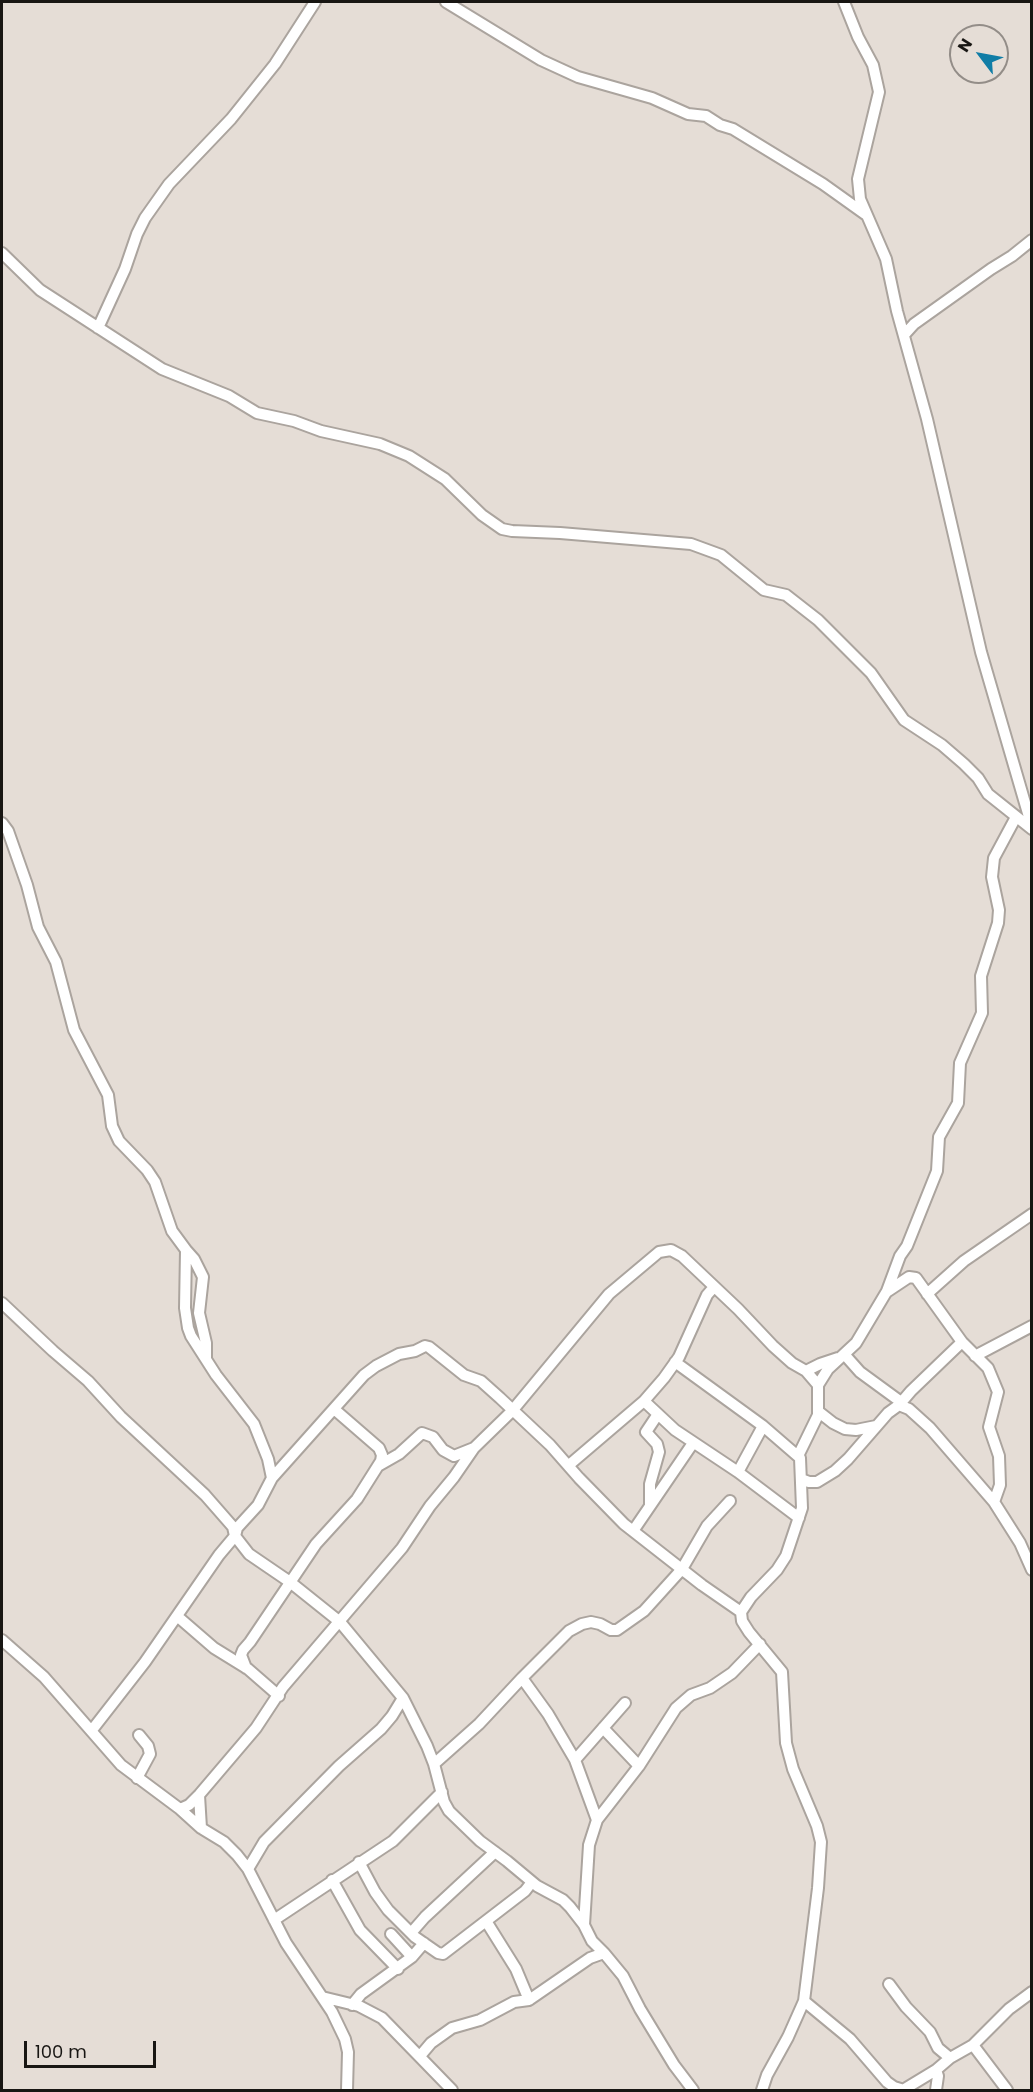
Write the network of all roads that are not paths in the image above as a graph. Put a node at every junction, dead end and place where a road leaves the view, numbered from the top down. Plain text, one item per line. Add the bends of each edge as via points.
1 (315, 2) edge
2 (446, 2) edge
3 (844, 2) edge
4 (866, 214) junction
5 (1032, 240) edge
6 (2, 253) edge
7 (98, 328) junction
8 (904, 335) junction
9 (1016, 817) junction
10 (2, 823) edge
11 (1032, 828) edge
12 (1032, 1214) edge
13 (186, 1250) junction
14 (714, 1287) junction
15 (887, 1291) junction
16 (927, 1294) junction
17 (2, 1303) edge
18 (1032, 1326) edge
19 (962, 1342) junction
20 (841, 1356) junction
21 (975, 1356) junction
22 (206, 1359) junction
23 (675, 1362) junction
24 (806, 1371) junction
25 (819, 1385) junction
26 (644, 1401) junction
27 (900, 1403) junction
28 (334, 1409) junction
29 (512, 1411) junction
30 (819, 1412) junction
31 (658, 1414) junction
32 (763, 1426) junction
33 (877, 1426) junction
34 (693, 1443) junction
35 (474, 1448) junction
36 (800, 1458) junction
37 (569, 1465) junction
38 (378, 1466) junction
39 (738, 1472) junction
40 (272, 1478) junction
41 (801, 1479) junction
42 (730, 1501) dead end
43 (994, 1502) junction
44 (651, 1506) junction
45 (799, 1518) junction
46 (633, 1531) junction
47 (235, 1536) junction
48 (682, 1569) junction
49 (1032, 1570) edge
50 (290, 1582) junction
51 (741, 1612) junction
52 (177, 1616) junction
53 (340, 1622) junction
54 (2, 1640) edge
55 (760, 1644) junction
56 (246, 1668) junction
57 (522, 1678) junction
58 (279, 1696) junction
59 (403, 1698) junction
60 (625, 1703) dead end
61 (603, 1728) junction
62 (92, 1730) junction
63 (139, 1735) dead end
64 (575, 1760) junction
65 (434, 1764) junction
66 (639, 1766) junction
67 (137, 1778) junction
68 (442, 1792) junction
69 (199, 1795) junction
70 (180, 1809) junction
71 (597, 1820) junction
72 (201, 1828) junction
73 (495, 1852) junction
74 (359, 1862) junction
75 (248, 1869) junction
76 (332, 1880) junction
77 (532, 1882) junction
78 (274, 1920) junction
79 (486, 1921) junction
80 (584, 1924) junction
81 (411, 1933) junction
82 (391, 1934) dead end
83 (424, 1944) junction
84 (604, 1953) junction
85 (412, 1957) junction
86 (398, 1969) junction
87 (889, 1984) dead end
88 (1032, 1992) edge
89 (322, 1997) junction
90 (529, 2000) junction
91 (804, 2001) junction
92 (352, 2005) junction
93 (973, 2045) junction
94 (420, 2056) junction
95 (950, 2058) junction
96 (936, 2070) junction
97 (904, 2090) edge
98 (348, 2091) edge
99 (452, 2091) edge
100 (693, 2091) edge
101 (762, 2091) edge
102 (936, 2091) edge
103 (1007, 2091) edge

1 - 7 street via 275,64 231,119 169,184 145,218
2 - 4 street via 541,60 578,77 652,98 688,114 706,116 734,129
3 - 4 street via 873,65 879,92 858,179
4 - 8 street via 886,259
5 - 8 street
6 - 7 street via 40,290
7 - 9 street via 162,369 229,396 257,413 380,444 409,456 445,479 502,529 691,544 721,555 764,590 786,595 818,620 871,673 904,720 964,764 988,794
8 - 11 street via 981,652
9 - 11 street
9 - 15 street via 994,858 992,877 998,923 981,976 982,1013 960,1063 958,1103 939,1137 937,1171
10 - 13 street via 24,874 38,927 56,962 74,1030 108,1095 118,1141 155,1182 172,1231
12 - 16 street via 964,1261
13 - 22 street via 186,1317 191,1336
13 - 22 street via 203,1277 200,1313
14 - 23 street
14 - 24 street via 773,1346
14 - 29 street via 676,1253 659,1252 609,1294
15 - 16 street via 911,1277
15 - 20 street via 856,1343
16 - 19 street
17 - 47 street via 200,1489 227,1518
18 - 21 street
19 - 21 street
19 - 27 street
20 - 24 street
20 - 25 street
20 - 27 street
21 - 43 street via 986,1365 998,1392 989,1427 999,1456 1000,1485
22 - 40 street via 254,1424
23 - 26 street
23 - 32 street
24 - 25 street
25 - 30 street
26 - 31 street
26 - 37 street
27 - 33 street
27 - 43 street via 930,1428
28 - 29 street via 376,1366 425,1346 464,1375 481,1381
28 - 38 street via 379,1448 382,1455
28 - 40 street
29 - 35 street
29 - 37 street
30 - 33 street via 846,1429
30 - 36 street
31 - 34 street
31 - 44 street via 646,1432 657,1444 658,1452 650,1484
32 - 36 street
32 - 39 street
33 - 41 street via 830,1474 817,1482
34 - 39 street
34 - 44 street
35 - 38 street via 454,1456 433,1437 422,1433
35 - 53 street via 402,1548
36 - 41 street
37 - 46 street
38 - 50 street via 357,1499 327,1530
39 - 45 street
40 - 47 street
41 - 45 street
42 - 48 street via 707,1526
43 - 49 street
44 - 46 street
45 - 51 street via 783,1560
46 - 48 street
47 - 50 street via 249,1554
47 - 52 street
48 - 51 street
48 - 57 street via 644,1611 621,1628 582,1624 569,1631
50 - 53 street
50 - 56 street via 242,1651
51 - 55 street via 742,1621
52 - 56 street via 214,1648
52 - 62 street
53 - 58 street
53 - 59 street
54 - 62 street via 44,1677
55 - 66 street via 732,1673 711,1688 691,1695 676,1708
55 - 91 street via 782,1672 786,1743 821,1842
56 - 58 street
57 - 64 street
57 - 65 street
58 - 69 street
59 - 65 street
59 - 75 street via 381,1729 264,1842
60 - 61 street
61 - 64 street
61 - 66 street
62 - 67 street
63 - 67 street via 150,1754
64 - 71 street
65 - 68 street
66 - 71 street
67 - 70 street
68 - 73 street via 449,1811
68 - 74 street via 393,1840
69 - 70 street
69 - 72 street
70 - 72 street
71 - 80 street via 590,1845
72 - 75 street via 224,1842
73 - 77 street
73 - 81 street
74 - 76 street
74 - 81 street via 382,1901
75 - 78 street
76 - 78 street
76 - 86 street via 360,1930
77 - 79 street via 525,1892
77 - 80 street via 563,1900
78 - 89 street
79 - 83 street via 443,1954
79 - 90 street via 516,1969
80 - 84 street via 592,1941
81 - 83 street
82 - 85 street
83 - 85 street
84 - 90 street via 590,1958
84 - 100 street via 623,1976
85 - 86 street
86 - 92 street
87 - 95 street
88 - 93 street
89 - 92 street
89 - 98 street via 345,2039
90 - 94 street via 514,2002 480,2020 452,2028
91 - 97 street via 850,2039 887,2082
91 - 101 street via 766,2075
92 - 94 street via 382,2018
93 - 95 street
93 - 103 street
94 - 99 street
95 - 96 street
96 - 97 street
96 - 102 street

